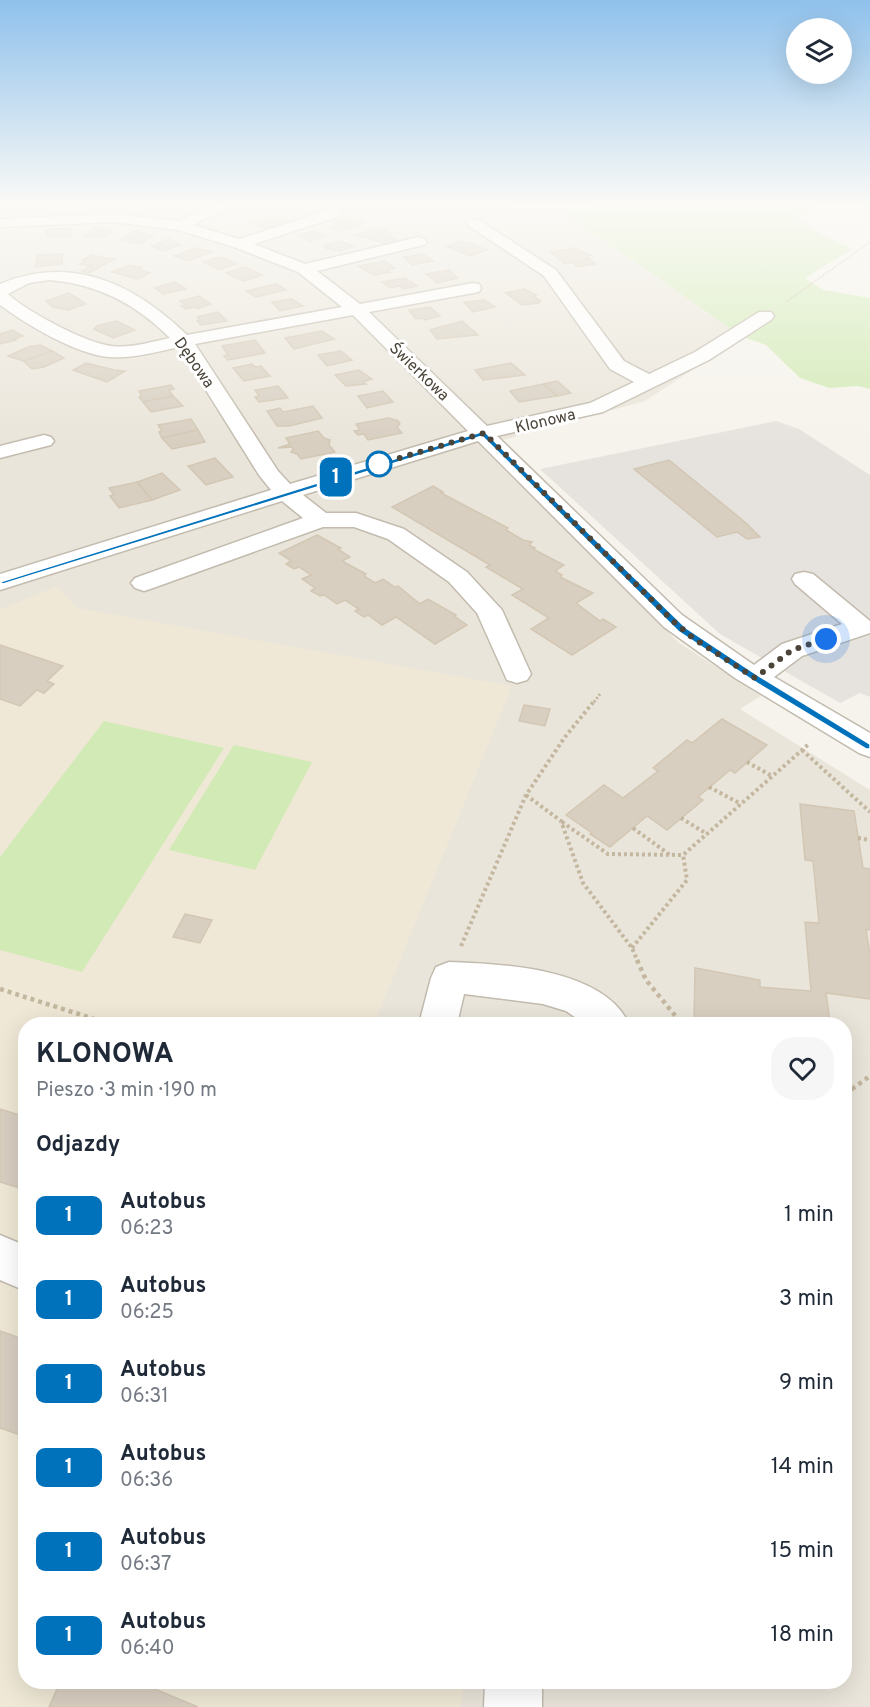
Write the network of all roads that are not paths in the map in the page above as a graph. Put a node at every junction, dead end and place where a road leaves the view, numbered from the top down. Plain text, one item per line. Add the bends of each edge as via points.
1 (11, 285) edge
2 (101, 285) edge
3 (324, 285) edge
4 (559, 285) edge
5 (472, 288) dead end
6 (0, 294) edge
7 (356, 309) junction
8 (765, 316) road end
9 (183, 340) junction
10 (651, 383) junction
11 (484, 433) junction
12 (44, 441) dead end
13 (0, 452) edge
14 (286, 493) junction
15 (320, 520) junction
16 (804, 579) dead end
17 (0, 582) edge
18 (144, 583) dead end
19 (517, 674) dead end
20 (755, 678) junction
21 (870, 746) edge
22 (440, 1017) edge
23 (603, 1017) edge
24 (0, 1257) edge
25 (18, 1265) edge
26 (514, 1689) edge
27 (513, 1707) edge

1 - 6 street, Dębowa
2 - 9 street, Dębowa via 133,299
3 - 7 street, Świerkowa
4 - 10 street via 618,365
5 - 7 street
6 - 9 street, Dębowa via 15,308 100,350 130,351
7 - 9 street
7 - 11 street, Świerkowa
8 - 10 street, Klonowa
9 - 14 street, Dębowa via 270,475
10 - 11 street, Klonowa via 596,408
11 - 14 street, Klonowa
11 - 20 street, Świerkowa via 673,621
12 - 13 street
14 - 15 street, Dębowa
14 - 17 street, Klonowa
15 - 18 street
15 - 19 street via 356,520 396,534 458,577 489,610
16 - 20 street via 861,627 792,650
20 - 21 street, Świerkowa
22 - 23 street via 449,978 486,979 561,992
24 - 25 street
26 - 27 street

